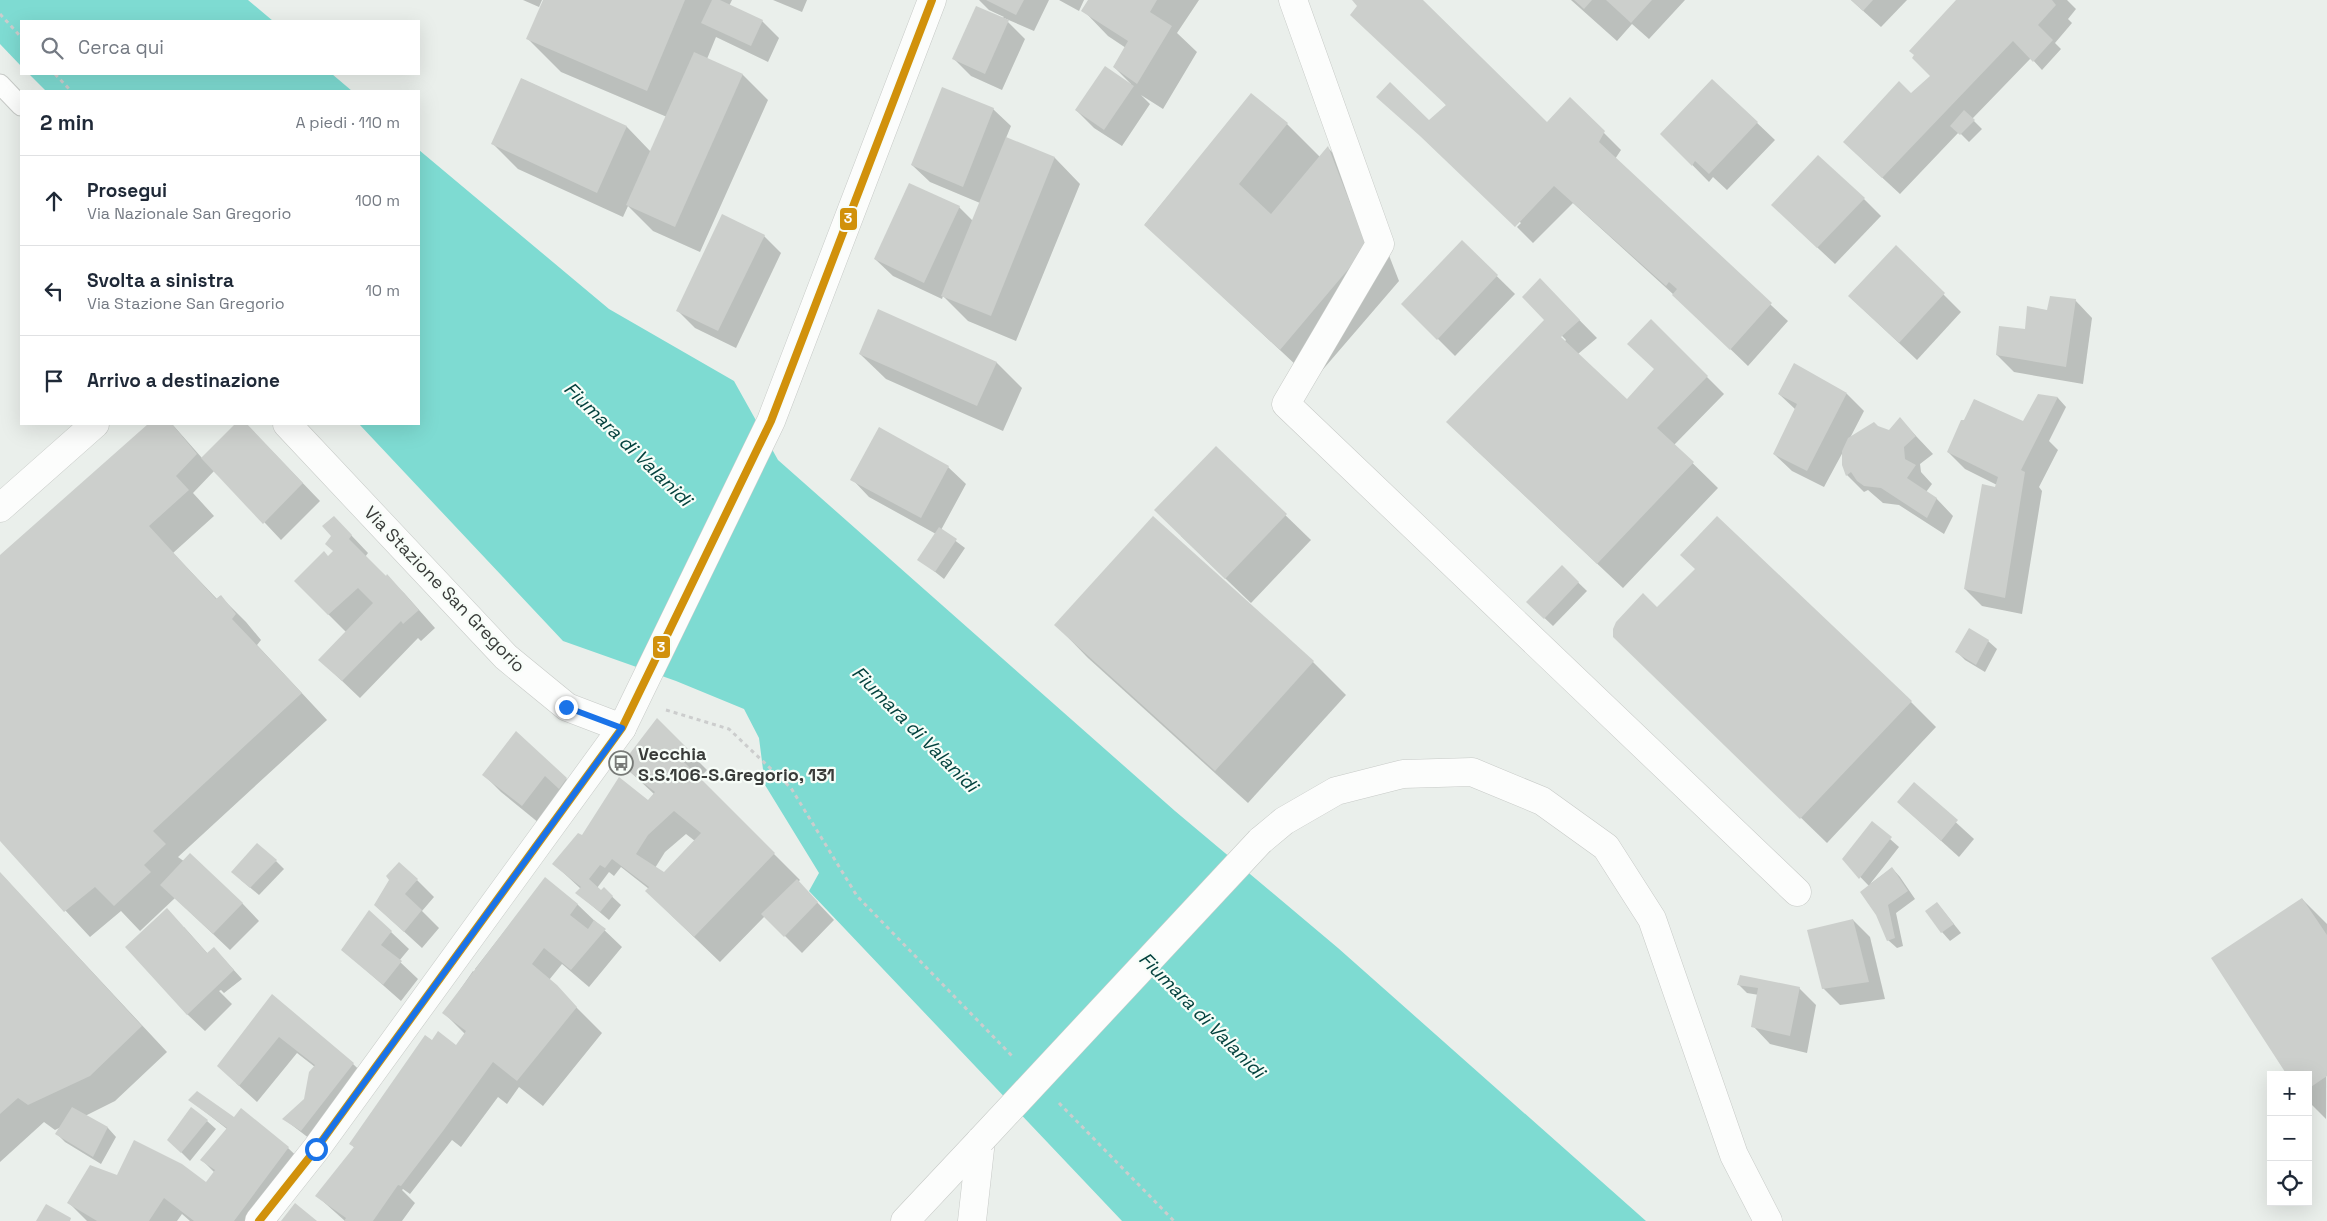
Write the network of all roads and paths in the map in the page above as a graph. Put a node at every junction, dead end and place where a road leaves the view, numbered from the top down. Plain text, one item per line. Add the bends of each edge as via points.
1 (932, 0) edge
2 (1293, 0) edge
3 (0, 14) edge
4 (20, 36) edge
5 (56, 75) edge
6 (0, 84) edge
7 (70, 90) edge
8 (20, 105) edge
9 (95, 425) edge
10 (288, 425) edge
11 (0, 508) edge
12 (638, 696) junction
13 (622, 728) junction
14 (1797, 892) dead end
15 (1015, 1058) dead end
16 (1056, 1101) dead end
17 (981, 1140) junction
18 (259, 1221) edge
19 (905, 1221) edge
20 (972, 1221) edge
21 (1174, 1221) edge
22 (1768, 1221) edge

1 - 12 street via 771,421
2 - 14 street via 1380,244 1286,404
3 - 4 path
5 - 7 path
6 - 8 lane
9 - 11 street
10 - 13 street, Via Stazione San Gregorio via 506,657 566,707
12 - 13 street
12 - 15 path via 729,729 791,788 857,896
13 - 18 street via 316,1149
16 - 21 path
17 - 19 street
17 - 20 street
17 - 22 street, bridge via 1260,841 1284,821 1336,790 1403,774 1472,772 1542,801 1606,847 1652,919 1734,1155

